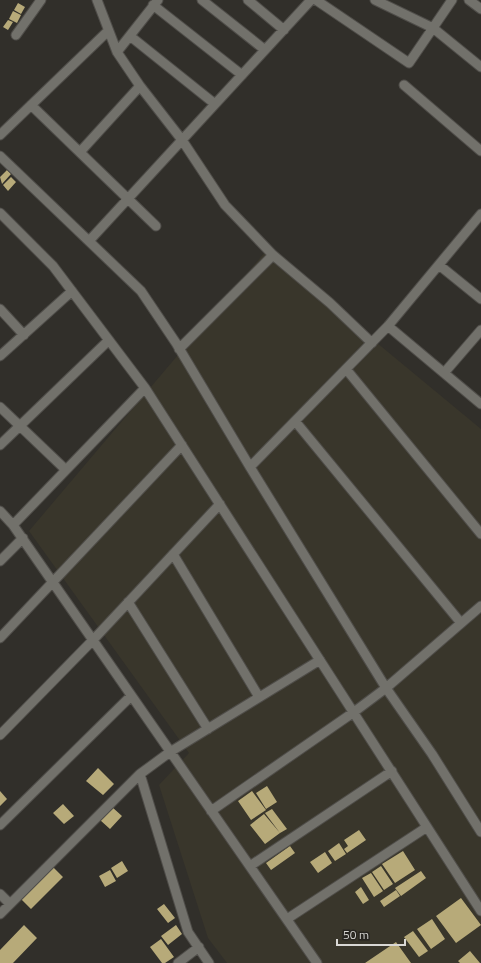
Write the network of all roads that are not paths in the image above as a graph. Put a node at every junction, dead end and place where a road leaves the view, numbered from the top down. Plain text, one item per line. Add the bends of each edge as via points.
1 (41, 0) edge
2 (97, 0) edge
3 (202, 0) edge
4 (248, 0) edge
5 (311, 0) edge
6 (316, 0) edge
7 (375, 0) edge
8 (452, 0) edge
9 (469, 0) edge
10 (156, 3) edge
11 (481, 9) edge
12 (433, 28) junction
13 (284, 30) junction
14 (108, 31) junction
15 (16, 35) dead end
16 (130, 36) junction
17 (265, 50) junction
18 (116, 52) junction
19 (481, 67) edge
20 (242, 75) junction
21 (404, 85) dead end
22 (140, 86) junction
23 (215, 104) junction
24 (31, 105) junction
25 (0, 135) edge
26 (182, 140) junction
27 (481, 151) edge
28 (80, 152) junction
29 (0, 156) edge
30 (128, 198) junction
31 (0, 212) edge
32 (481, 214) edge
33 (156, 226) dead end
34 (89, 241) junction
35 (273, 255) junction
36 (439, 265) junction
37 (72, 291) junction
38 (481, 299) edge
39 (0, 309) edge
40 (388, 326) junction
41 (481, 330) edge
42 (24, 335) junction
43 (109, 340) junction
44 (372, 343) junction
45 (179, 349) junction
46 (0, 356) edge
47 (346, 370) junction
48 (444, 373) junction
49 (146, 388) junction
50 (481, 404) edge
51 (0, 407) edge
52 (295, 421) junction
53 (19, 426) junction
54 (0, 445) edge
55 (182, 445) junction
56 (250, 468) junction
57 (66, 470) junction
58 (220, 504) junction
59 (0, 511) edge
60 (13, 525) junction
61 (481, 534) edge
62 (23, 538) junction
63 (173, 554) junction
64 (0, 561) edge
65 (54, 583) junction
66 (128, 602) junction
67 (481, 606) edge
68 (461, 623) junction
69 (0, 638) edge
70 (92, 640) junction
71 (320, 660) junction
72 (386, 688) junction
73 (131, 696) junction
74 (259, 697) junction
75 (354, 712) junction
76 (208, 729) junction
77 (0, 734) edge
78 (170, 752) junction
79 (392, 771) junction
80 (140, 774) junction
81 (211, 811) junction
82 (0, 825) edge
83 (427, 827) junction
84 (481, 832) edge
85 (250, 866) junction
86 (0, 894) edge
87 (10, 904) junction
88 (481, 912) edge
89 (0, 914) edge
90 (287, 918) junction
91 (199, 947) junction
92 (178, 963) edge
93 (210, 963) edge
94 (317, 963) edge

1 - 15 street
2 - 14 street
3 - 17 street
4 - 13 street
5 - 13 street
6 - 12 street via 409,63
7 - 12 street
8 - 12 street
9 - 11 street
10 - 16 street
10 - 20 street
12 - 19 street
13 - 17 street
14 - 18 street
14 - 24 street
16 - 18 street
16 - 23 street
17 - 20 street
18 - 22 street
20 - 23 street
21 - 27 street
22 - 26 street
22 - 28 street
23 - 26 street
24 - 25 street
24 - 28 street
26 - 30 street
26 - 35 street via 225,204
28 - 30 street
29 - 34 street
30 - 33 street
30 - 34 street
31 - 37 street via 53,266
32 - 36 street
34 - 45 street via 141,291
35 - 44 street
35 - 45 street
36 - 38 street
36 - 40 street
37 - 42 street
37 - 43 street
39 - 42 street
40 - 44 street
40 - 48 street
41 - 48 street
42 - 46 street
43 - 49 street
43 - 53 street
44 - 47 street
45 - 56 street
47 - 52 street
47 - 61 street
48 - 50 street
49 - 55 street
49 - 57 street
51 - 53 street
52 - 56 street
52 - 68 street
53 - 54 street
53 - 57 street
55 - 58 street
55 - 65 street
56 - 72 street
57 - 60 street
58 - 63 street
58 - 71 street
59 - 60 street
60 - 62 street
62 - 64 street
62 - 65 street
63 - 66 street
63 - 74 street
65 - 69 street
65 - 70 street
66 - 70 street
66 - 76 street
67 - 68 street
68 - 72 street
70 - 73 street
70 - 77 street
71 - 74 street
71 - 75 street
72 - 75 street
72 - 84 street via 432,754
73 - 78 street
73 - 82 street
74 - 76 street
75 - 79 street
75 - 81 street
76 - 78 street
78 - 80 street
78 - 81 street
79 - 83 street
79 - 85 street
80 - 87 street
80 - 91 street via 188,932
81 - 85 street
83 - 88 street
83 - 90 street
85 - 90 street
86 - 87 street
87 - 89 street
90 - 94 street
91 - 92 street
91 - 93 street

